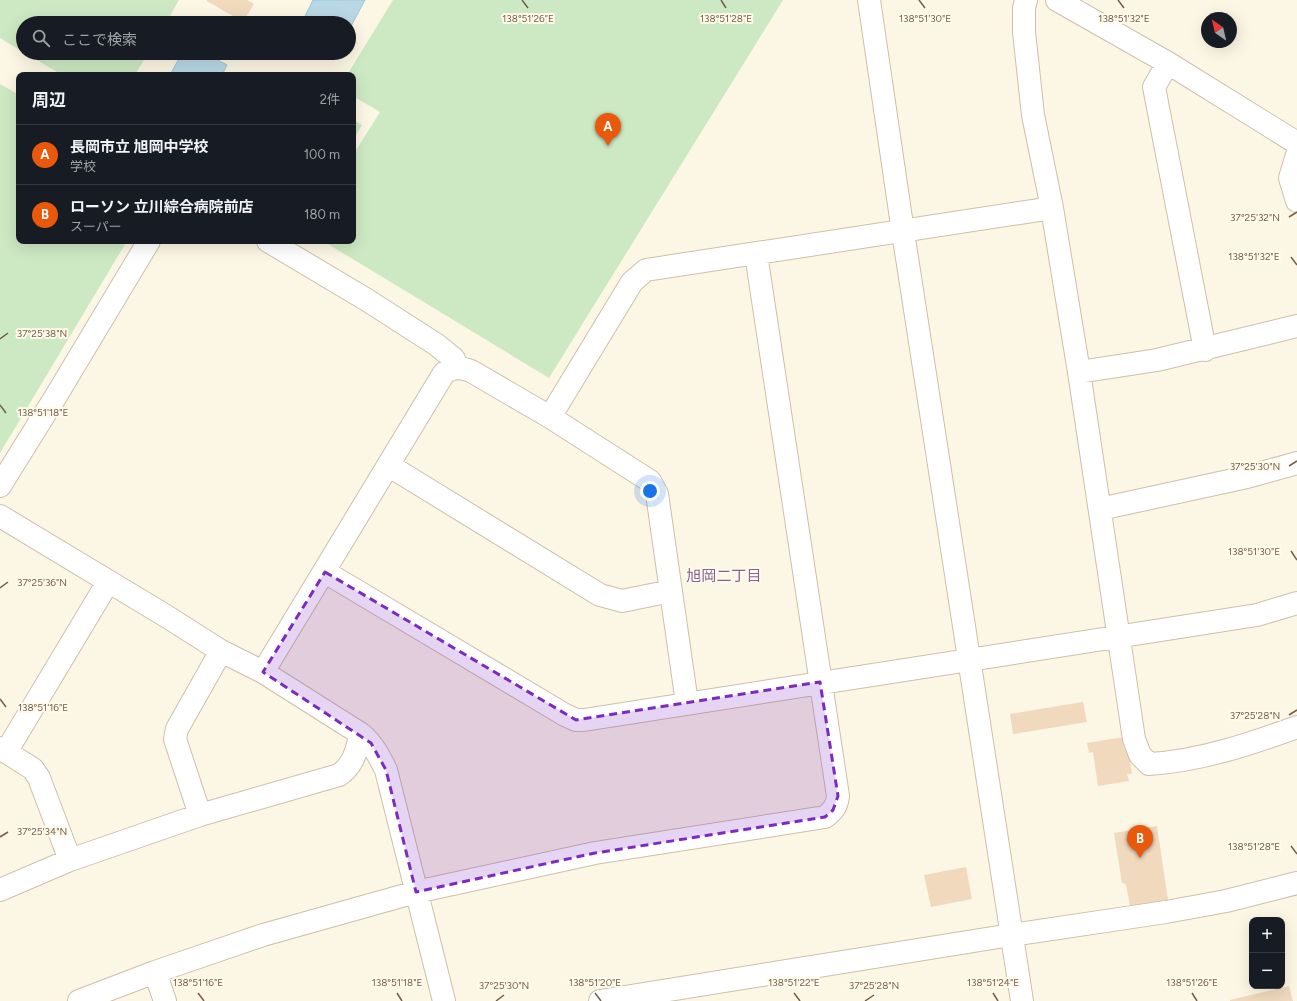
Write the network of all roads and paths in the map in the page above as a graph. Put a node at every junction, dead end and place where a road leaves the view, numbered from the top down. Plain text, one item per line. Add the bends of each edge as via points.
1 (869, 0) edge
2 (1026, 0) edge
3 (1057, 0) edge
4 (1168, 63) junction
5 (1297, 143) edge
6 (1297, 155) edge
7 (1297, 202) edge
8 (1052, 208) junction
9 (903, 232) junction
10 (148, 244) edge
11 (273, 244) edge
12 (756, 254) junction
13 (1297, 326) edge
14 (1205, 350) junction
15 (456, 368) junction
16 (1079, 372) junction
17 (550, 417) junction
18 (1297, 462) edge
19 (388, 465) junction
20 (0, 486) edge
21 (1100, 509) junction
22 (0, 516) edge
23 (324, 572) junction
24 (108, 582) junction
25 (671, 592) junction
26 (1297, 603) edge
27 (1119, 635) junction
28 (221, 651) junction
29 (970, 659) junction
30 (263, 672) junction
31 (820, 682) junction
32 (687, 703) junction
33 (1297, 727) edge
34 (361, 734) junction
35 (3, 750) edge
36 (200, 815) junction
37 (70, 860) junction
38 (1296, 888) edge
39 (0, 890) edge
40 (416, 892) junction
41 (1011, 935) junction
42 (155, 972) junction
43 (79, 1001) edge
44 (165, 1001) edge
45 (444, 1001) edge
46 (600, 1001) edge
47 (1022, 1001) edge

1 - 9 street
2 - 8 street via 1024,32 1033,115
3 - 4 street
4 - 5 street
4 - 14 street via 1154,87
6 - 7 street via 1290,178
8 - 9 street
8 - 16 street
9 - 12 street
9 - 29 street
10 - 20 street
11 - 15 street via 437,345 454,359
12 - 17 street via 646,270 639,275 632,282
12 - 31 street
13 - 14 street
14 - 16 street
15 - 17 street via 471,371
15 - 19 street via 444,373
16 - 21 street
17 - 25 street via 650,481 655,487
18 - 21 street via 1247,477
19 - 23 street
19 - 25 street via 600,595 622,601
21 - 27 street
22 - 24 street
23 - 30 street
23 - 32 street via 576,720
24 - 28 street
24 - 35 street
25 - 32 street
26 - 27 street via 1258,615
27 - 29 street
27 - 33 street via 1134,739 1140,755 1149,764 1245,746
28 - 30 street
28 - 36 street via 177,729 175,739
29 - 31 street
29 - 41 street
30 - 34 street
31 - 32 street
31 - 40 street via 838,796 838,802 833,810 824,817 595,853
34 - 36 street via 354,760 348,769 339,775
34 - 40 street via 371,743 386,770
35 - 37 street via 33,769 39,778
36 - 37 street
37 - 39 street
38 - 41 street via 1166,912
40 - 42 street via 263,935
40 - 45 street
41 - 46 street
41 - 47 street
42 - 43 street
42 - 44 street

